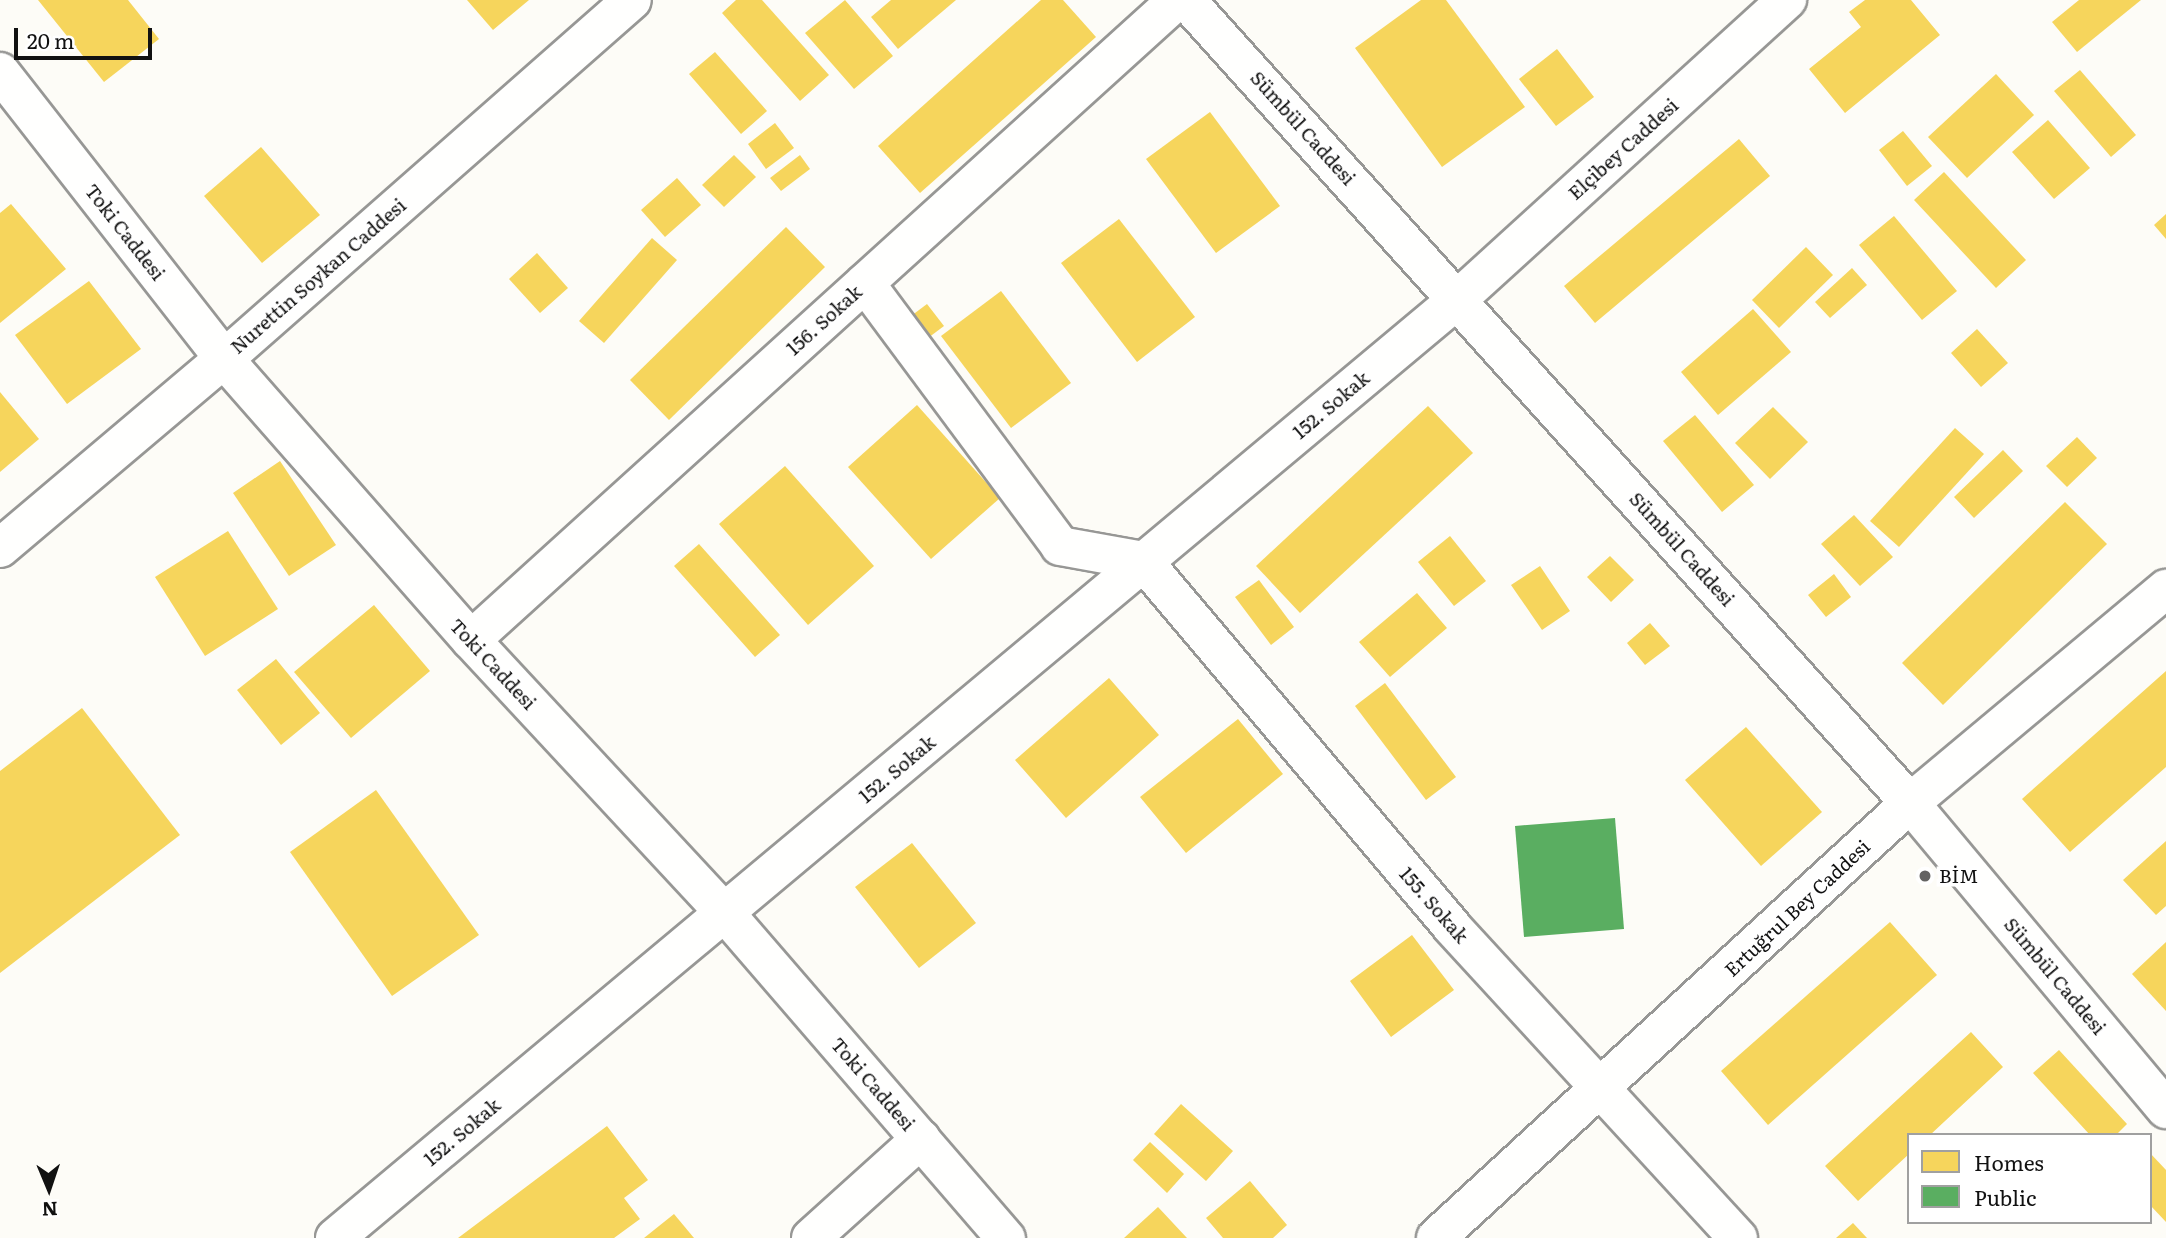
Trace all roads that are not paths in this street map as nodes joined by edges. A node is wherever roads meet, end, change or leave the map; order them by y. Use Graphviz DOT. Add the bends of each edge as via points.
graph roads {
  1 [pos="632,0"];
  2 [pos="1177,0"];
  3 [pos="1186,0"];
  4 [pos="1787,0"];
  5 [pos="0,72"];
  6 [pos="865,282"];
  7 [pos="1458,299"];
  8 [pos="224,359"];
  9 [pos="0,548"];
  10 [pos="1143,561"];
  11 [pos="2166,589"];
  12 [pos="471,640"];
  13 [pos="1910,803"];
  14 [pos="725,914"];
  15 [pos="1603,1086"];
  16 [pos="2166,1109"];
  17 [pos="921,1139"];
  18 [pos="334,1238"];
  19 [pos="811,1238"];
  20 [pos="1006,1238"];
  21 [pos="1436,1238"];
  22 [pos="1738,1238"];
  1 -- 8 [label="street, Nurettin Soykan Caddesi"];
  2 -- 6 [label="street, 156. Sokak"];
  3 -- 7 [label="street, Sümbül Caddesi"];
  4 -- 7 [label="street, Elçibey Caddesi"];
  5 -- 8 [label="street, Toki Caddesi"];
  6 -- 10 [label="street" via="1060,546"];
  6 -- 12 [label="street, 156. Sokak"];
  7 -- 10 [label="street, 152. Sokak"];
  7 -- 13 [label="street, Sümbül Caddesi"];
  8 -- 9 [label="street, Nurettin Soykan Caddesi"];
  8 -- 12 [label="street, Toki Caddesi"];
  10 -- 14 [label="street, 152. Sokak"];
  10 -- 15 [label="street, 155. Sokak" via="1451,926"];
  11 -- 13 [label="street, Ertuğrul Bey Caddesi"];
  12 -- 14 [label="street, Toki Caddesi"];
  13 -- 15 [label="street, Ertuğrul Bey Caddesi"];
  13 -- 16 [label="street, Sümbül Caddesi"];
  14 -- 17 [label="street, Toki Caddesi"];
  14 -- 18 [label="street, 152. Sokak"];
  15 -- 21 [label="street, Ertuğrul Bey Caddesi"];
  15 -- 22 [label="street, 155. Sokak"];
  17 -- 19 [label="street"];
  17 -- 20 [label="street, Toki Caddesi"];
}
